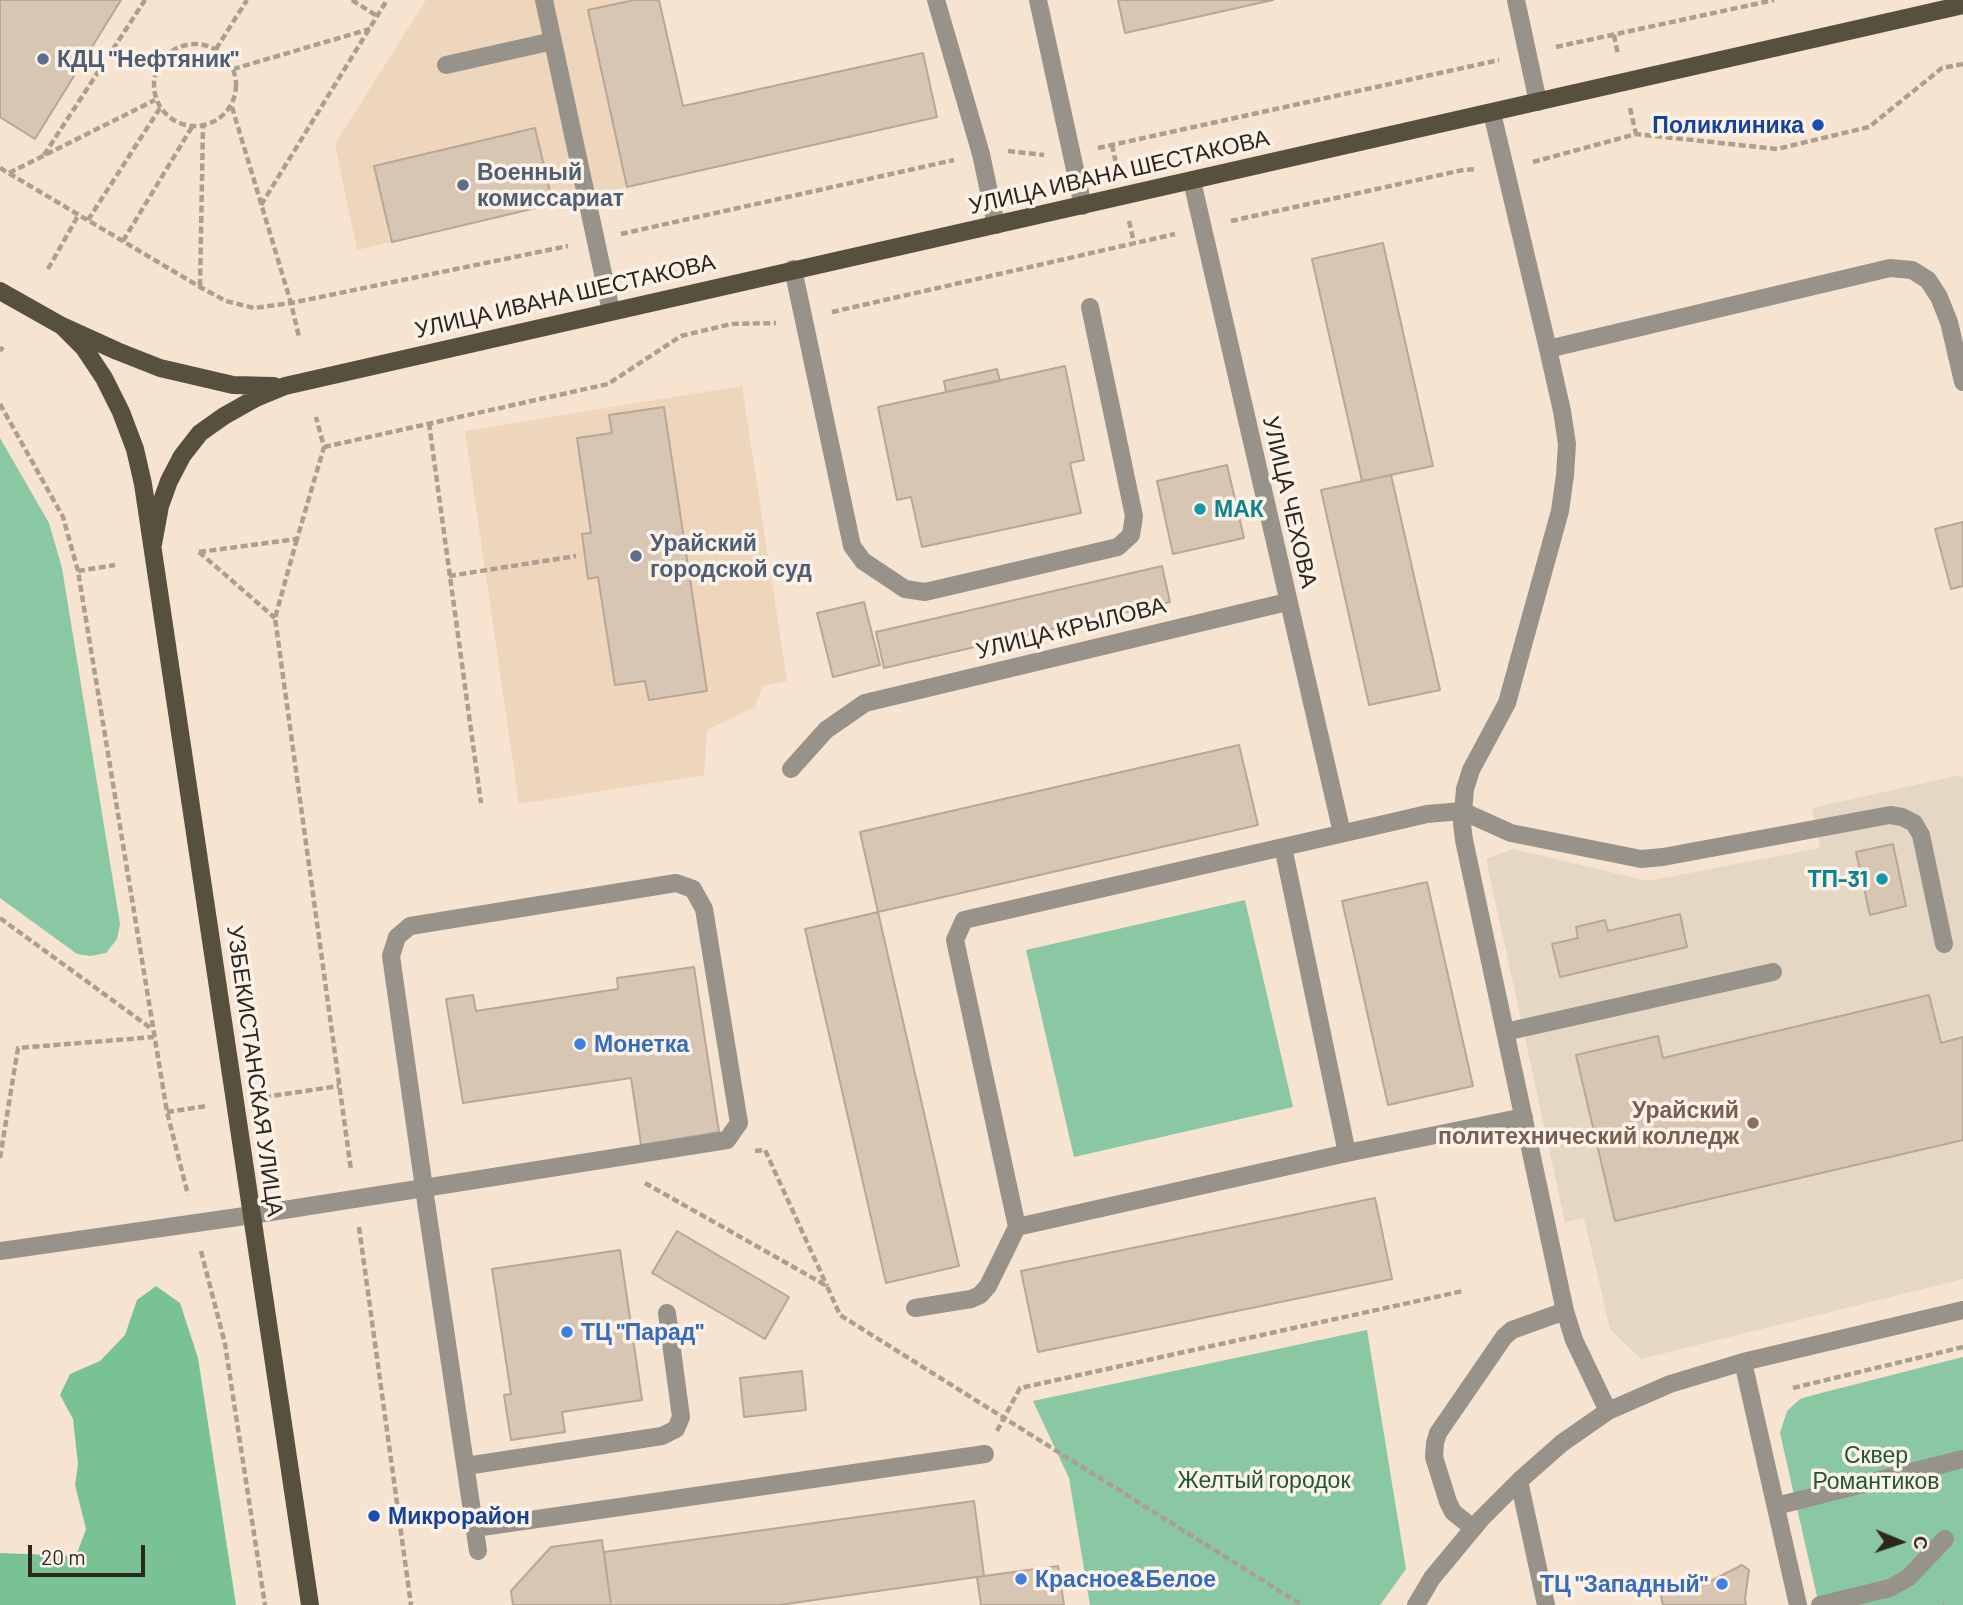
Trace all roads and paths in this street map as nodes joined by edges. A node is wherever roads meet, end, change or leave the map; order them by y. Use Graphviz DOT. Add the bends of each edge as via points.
graph roads {
  1 [pos="145,0"];
  2 [pos="247,0"];
  3 [pos="352,0"];
  4 [pos="387,0"];
  5 [pos="544,0"];
  6 [pos="936,0"];
  7 [pos="1038,0"];
  8 [pos="1516,0"];
  9 [pos="1774,0"];
  10 [pos="1963,5"];
  11 [pos="377,16"];
  12 [pos="370,29"];
  13 [pos="553,41"];
  14 [pos="216,49"];
  15 [pos="1528,54"];
  16 [pos="1963,64"];
  17 [pos="446,65"];
  18 [pos="233,69"];
  19 [pos="156,100"];
  20 [pos="1538,102"];
  21 [pos="231,106"];
  22 [pos="160,108"];
  23 [pos="1492,113"];
  24 [pos="203,126"];
  25 [pos="192,127"];
  26 [pos="1071,153"];
  27 [pos="44,155"];
  28 [pos="981,155"];
  29 [pos="1505,166"];
  30 [pos="0,167"];
  31 [pos="9,173"];
  32 [pos="1192,181"];
  33 [pos="261,205"];
  34 [pos="1083,206"];
  35 [pos="79,214"];
  36 [pos="88,219"];
  37 [pos="996,225"];
  38 [pos="1202,228"];
  39 [pos="596,240"];
  40 [pos="123,241"];
  41 [pos="48,269"];
  42 [pos="793,269"];
  43 [pos="200,287"];
  44 [pos="0,291"];
  45 [pos="291,303"];
  46 [pos="1090,307"];
  47 [pos="611,311"];
  48 [pos="803,319"];
  49 [pos="62,326"];
  50 [pos="299,337"];
  51 [pos="1548,349"];
  52 [pos="1963,382"];
  53 [pos="285,386"];
  54 [pos="0,404"];
  55 [pos="316,416"];
  56 [pos="429,423"];
  57 [pos="324,447"];
  58 [pos="298,539"];
  59 [pos="153,544"];
  60 [pos="576,556"];
  61 [pos="115,565"];
  62 [pos="78,571"];
  63 [pos="449,576"];
  64 [pos="1287,601"];
  65 [pos="275,618"];
  66 [pos="791,769"];
  67 [pos="481,803"];
  68 [pos="1462,811"];
  69 [pos="1342,833"];
  70 [pos="1283,847"];
  71 [pos="0,918"];
  72 [pos="1944,944"];
  73 [pos="1773,972"];
  74 [pos="152,1029"];
  75 [pos="1505,1032"];
  76 [pos="154,1037"];
  77 [pos="1524,1117"];
  78 [pos="2,1135"];
  79 [pos="752,1152"];
  80 [pos="1348,1153"];
  81 [pos="0,1158"];
  82 [pos="637,1178"];
  83 [pos="424,1188"];
  84 [pos="355,1199"];
  85 [pos="252,1215"];
  86 [pos="194,1223"];
  87 [pos="1017,1227"];
  88 [pos="0,1251"];
  89 [pos="827,1286"];
  90 [pos="1464,1291"];
  91 [pos="915,1308"];
  92 [pos="1963,1310"];
  93 [pos="1566,1311"];
  94 [pos="667,1313"];
  95 [pos="1963,1347"];
  96 [pos="1743,1362"];
  97 [pos="1793,1388"];
  98 [pos="1608,1410"];
  99 [pos="1004,1419"];
  100 [pos="985,1454"];
  101 [pos="1963,1459"];
  102 [pos="466,1466"];
  103 [pos="1519,1481"];
  104 [pos="1776,1506"];
  105 [pos="475,1528"];
  106 [pos="1473,1528"];
  107 [pos="1945,1539"];
  108 [pos="478,1551"];
  109 [pos="265,1605"];
  110 [pos="310,1605"];
  111 [pos="411,1605"];
  112 [pos="1302,1605"];
  113 [pos="1416,1605"];
  114 [pos="1546,1605"];
  115 [pos="1798,1605"];
  116 [pos="1820,1605"];
  1 -- 27 [label="path"];
  2 -- 14 [label="path"];
  3 -- 11 [label="path"];
  4 -- 11 [label="path"];
  5 -- 13 [label="street"];
  6 -- 28 [label="street"];
  7 -- 26 [label="street"];
  8 -- 15 [label="street"];
  9 -- 15 [label="path"];
  10 -- 20 [label="main road, УЛИЦА ИВАНА ШЕСТАКОВА"];
  11 -- 12 [label="path"];
  12 -- 18 [label="path"];
  12 -- 33 [label="path"];
  13 -- 17 [label="street"];
  13 -- 39 [label="street"];
  14 -- 18 [label="path"];
  14 -- 19 [label="path" via="193,44 165,56 153,85"];
  15 -- 20 [label="street"];
  15 -- 26 [label="path"];
  16 -- 29 [label="path" via="1942,68 1869,127 1777,149 1636,134"];
  18 -- 21 [label="path" via="236,92"];
  19 -- 22 [label="path"];
  19 -- 27 [label="path"];
  20 -- 23 [label="main road, УЛИЦА ИВАНА ШЕСТАКОВА"];
  21 -- 24 [label="path" via="221,118"];
  21 -- 33 [label="path"];
  22 -- 25 [label="path" via="177,123"];
  22 -- 36 [label="path"];
  23 -- 29 [label="street"];
  23 -- 32 [label="main road, УЛИЦА ИВАНА ШЕСТАКОВА"];
  24 -- 25 [label="path"];
  24 -- 43 [label="path"];
  25 -- 40 [label="path"];
  26 -- 28 [label="path" via="1052,156 1000,150"];
  26 -- 34 [label="street"];
  27 -- 31 [label="path"];
  28 -- 37 [label="street"];
  28 -- 39 [label="path"];
  29 -- 38 [label="path" via="1463,170"];
  29 -- 51 [label="street"];
  30 -- 31 [label="path"];
  31 -- 35 [label="path"];
  32 -- 34 [label="main road, УЛИЦА ИВАНА ШЕСТАКОВА"];
  32 -- 38 [label="street, УЛИЦА ЧЕХОВА"];
  33 -- 45 [label="path"];
  34 -- 37 [label="main road, УЛИЦА ИВАНА ШЕСТАКОВА"];
  35 -- 36 [label="path"];
  35 -- 41 [label="path"];
  36 -- 40 [label="path"];
  37 -- 42 [label="main road, УЛИЦА ИВАНА ШЕСТАКОВА"];
  38 -- 48 [label="path"];
  38 -- 64 [label="street, УЛИЦА ЧЕХОВА"];
  39 -- 45 [label="path"];
  39 -- 47 [label="street"];
  40 -- 43 [label="path"];
  42 -- 47 [label="main road, УЛИЦА ИВАНА ШЕСТАКОВА"];
  42 -- 48 [label="street"];
  43 -- 45 [label="path" via="254,308"];
  44 -- 49 [label="main road"];
  45 -- 50 [label="path"];
  46 -- 48 [label="street" via="1135,516 1131,535 1118,547 925,592 905,589 863,561 852,546"];
  47 -- 53 [label="main road, УЛИЦА ИВАНА ШЕСТАКОВА"];
  48 -- 56 [label="path" via="730,324 681,336 608,384"];
  49 -- 53 [label="main road" via="160,368 233,385"];
  49 -- 59 [label="main road, УЗБЕКИСТАНСКАЯ УЛИЦА" via="84,348 121,412 135,449"];
  51 -- 52 [label="street" via="1890,268 1912,270 1928,280 1940,296"];
  51 -- 68 [label="street" via="1566,444 1560,510 1507,703 1471,770"];
  53 -- 59 [label="main road" via="256,398 200,433 169,481"];
  54 -- 62 [label="path" via="63,517"];
  55 -- 57 [label="path"];
  56 -- 57 [label="path"];
  56 -- 63 [label="path"];
  57 -- 58 [label="path"];
  58 -- 65 [label="path"];
  58 -- 65 [label="path" via="199,552"];
  59 -- 85 [label="main road, УЗБЕКИСТАНСКАЯ УЛИЦА"];
  60 -- 63 [label="path"];
  61 -- 62 [label="path"];
  62 -- 74 [label="path"];
  63 -- 67 [label="path"];
  64 -- 66 [label="street, УЛИЦА КРЫЛОВА" via="865,703 826,730"];
  64 -- 69 [label="street, УЛИЦА ЧЕХОВА"];
  65 -- 84 [label="path"];
  68 -- 69 [label="street"];
  68 -- 72 [label="street" via="1511,833 1641,859 1890,815 1902,817 1914,823 1921,835"];
  68 -- 75 [label="street" via="1464,840"];
  69 -- 70 [label="street"];
  70 -- 80 [label="street"];
  70 -- 87 [label="street" via="964,920 955,940"];
  71 -- 74 [label="path"];
  73 -- 75 [label="street"];
  74 -- 76 [label="path"];
  75 -- 77 [label="street"];
  76 -- 78 [label="path" via="18,1048"];
  76 -- 86 [label="path"];
  77 -- 80 [label="street"];
  77 -- 93 [label="street"];
  78 -- 81 [label="path"];
  79 -- 89 [label="path" via="765,1150"];
  80 -- 87 [label="street"];
  82 -- 89 [label="path"];
  83 -- 83 [label="street" via="391,956 397,937 410,926 676,883 693,889 704,909 739,1124 727,1140"];
  83 -- 84 [label="street"];
  83 -- 102 [label="street"];
  84 -- 85 [label="street"];
  84 -- 111 [label="path"];
  85 -- 86 [label="street"];
  85 -- 110 [label="main road, УЗБЕКИСТАНСКАЯ УЛИЦА"];
  86 -- 88 [label="street"];
  86 -- 109 [label="path" via="225,1344"];
  87 -- 91 [label="street" via="980,1295"];
  89 -- 99 [label="path" via="840,1315"];
  90 -- 99 [label="path" via="1020,1388"];
  92 -- 96 [label="street"];
  93 -- 98 [label="street" via="1574,1340"];
  93 -- 106 [label="street" via="1504,1336 1438,1433 1434,1457 1448,1502 1452,1512"];
  94 -- 102 [label="street" via="681,1417 676,1429 663,1436"];
  95 -- 97 [label="path"];
  96 -- 98 [label="street" via="1670,1384"];
  96 -- 104 [label="street"];
  98 -- 103 [label="street"];
  99 -- 100 [label="path"];
  99 -- 112 [label="path"];
  100 -- 105 [label="street"];
  101 -- 104 [label="street"];
  102 -- 105 [label="street"];
  103 -- 106 [label="street"];
  103 -- 114 [label="street"];
  104 -- 115 [label="street"];
  105 -- 108 [label="street"];
  106 -- 113 [label="street"];
  107 -- 116 [label="street" via="1908,1578 1891,1588"];
}
